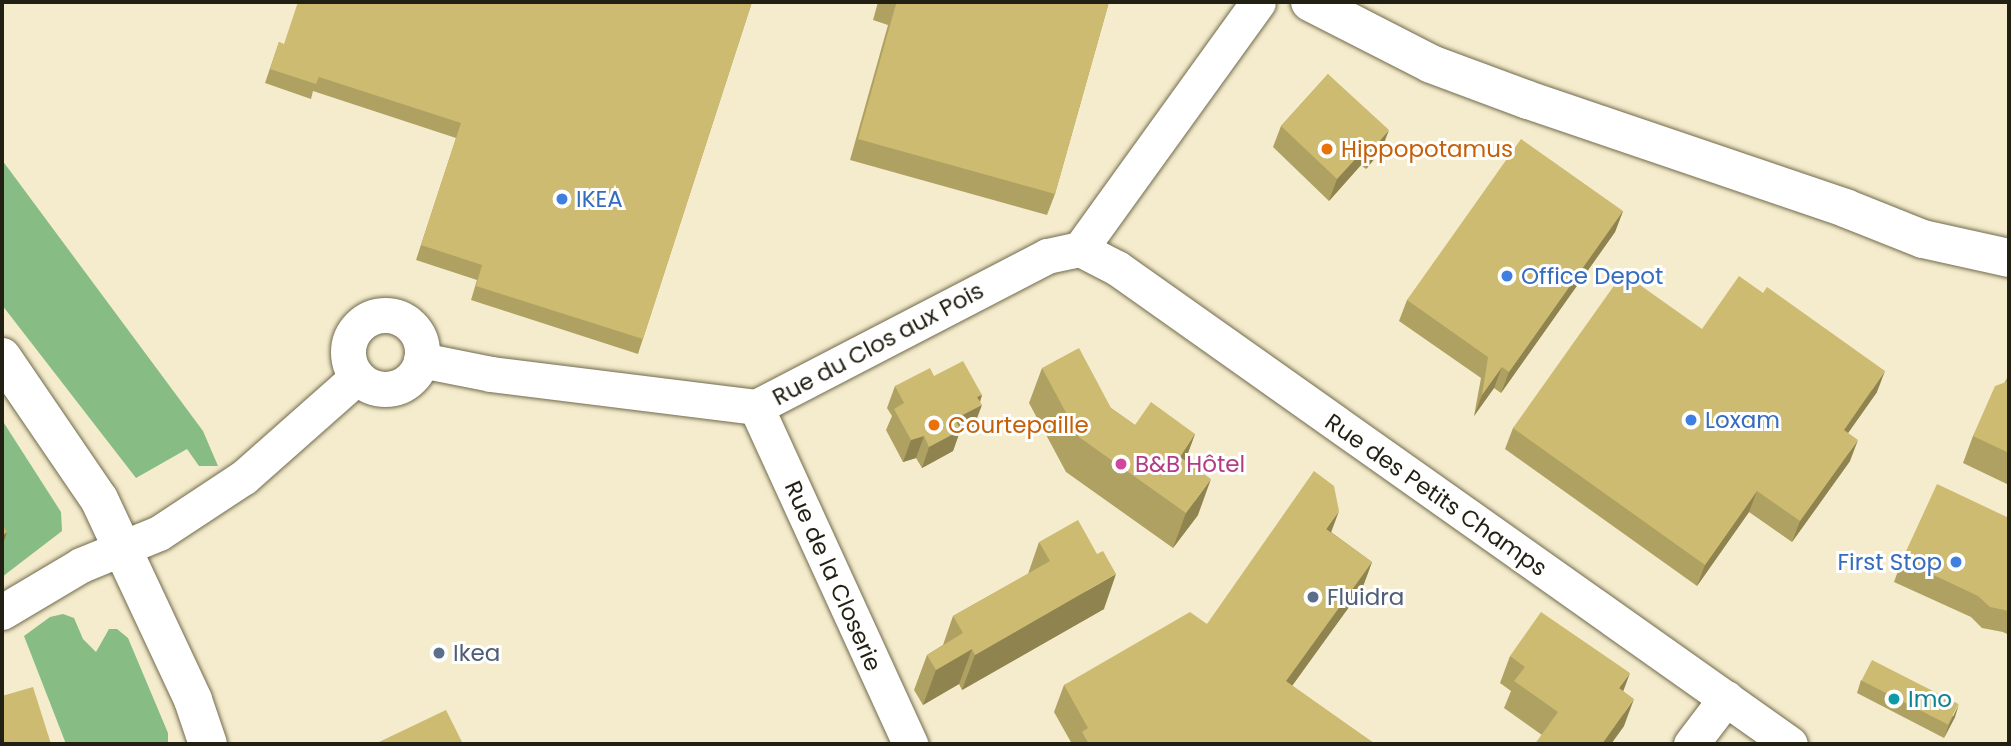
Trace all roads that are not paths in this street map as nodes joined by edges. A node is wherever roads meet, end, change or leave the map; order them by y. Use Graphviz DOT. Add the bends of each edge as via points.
graph roads {
  1 [pos="1230,2"];
  2 [pos="1258,2"];
  3 [pos="1311,2"];
  4 [pos="1213,67"];
  5 [pos="1080,250"];
  6 [pos="2009,258"];
  7 [pos="2,356"];
  8 [pos="421,360"];
  9 [pos="357,377"];
  10 [pos="756,407"];
  11 [pos="123,548"];
  12 [pos="2,612"];
  13 [pos="1726,698"];
  14 [pos="208,744"];
  15 [pos="910,744"];
  16 [pos="1691,744"];
  17 [pos="1790,744"];
  1 -- 4 [label="street"];
  2 -- 4 [label="street"];
  3 -- 6 [label="main road" via="1431,64 1528,100 1923,239"];
  4 -- 5 [label="street"];
  5 -- 10 [label="street, Rue du Clos aux Pois" via="1047,256"];
  5 -- 13 [label="street, Rue des Petits Champs" via="1117,268"];
  7 -- 11 [label="main road" via="99,499"];
  8 -- 9 [label="street" via="399,386 377,388"];
  8 -- 9 [label="street" via="414,328 394,316 372,317 354,332 349,343 348,355"];
  8 -- 10 [label="street, Rue du Clos aux Pois" via="491,374"];
  9 -- 11 [label="street" via="244,477 159,533"];
  10 -- 15 [label="street, Rue de la Closerie"];
  11 -- 12 [label="street" via="81,565"];
  11 -- 14 [label="main road" via="193,700"];
  13 -- 16 [label="street"];
  13 -- 17 [label="street, Rue des Petits Champs"];
}
